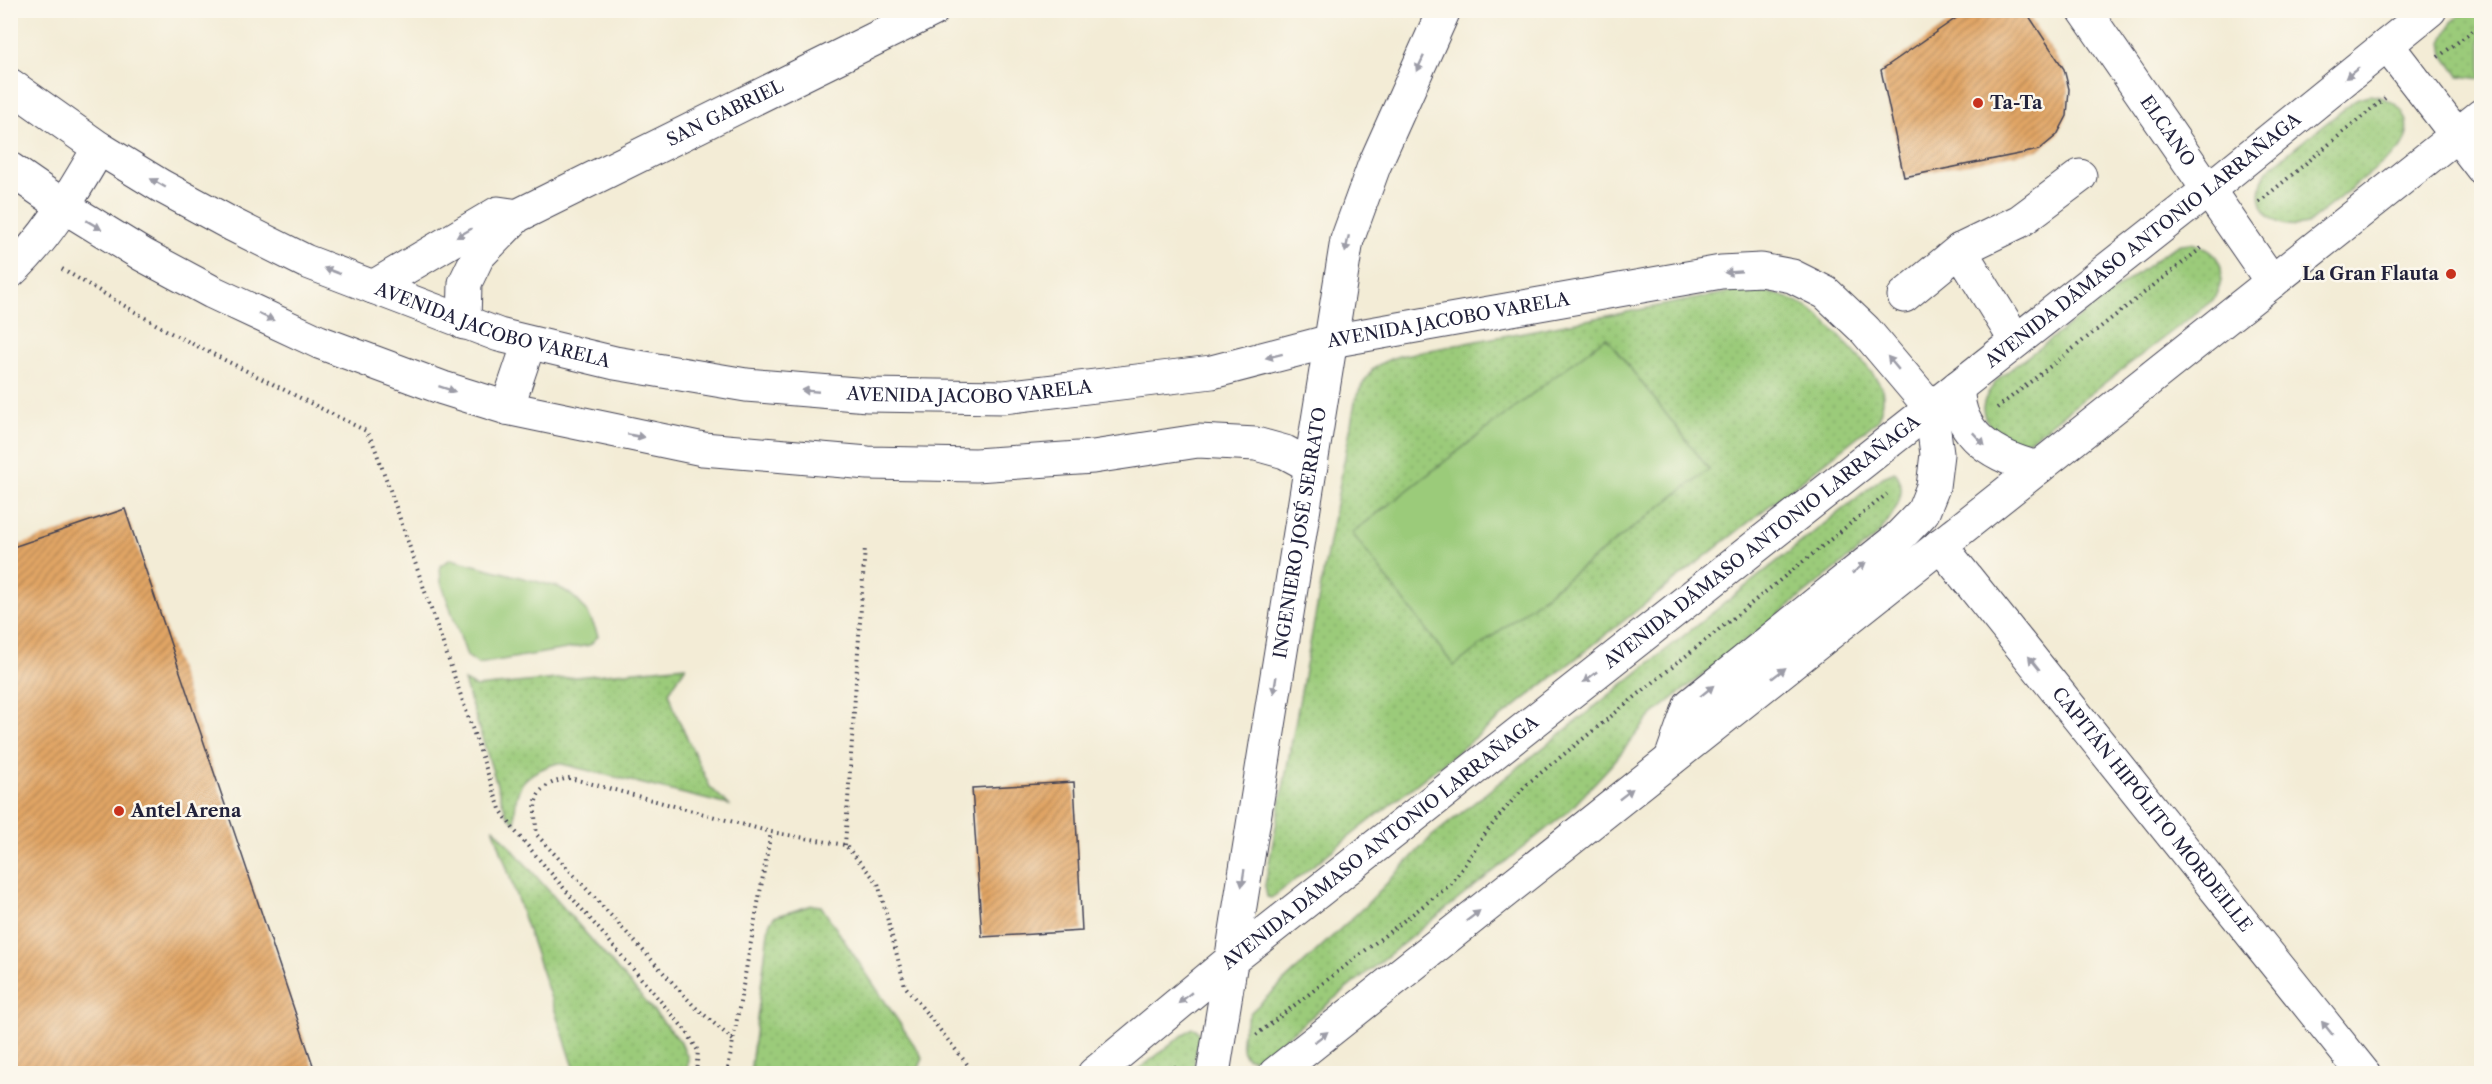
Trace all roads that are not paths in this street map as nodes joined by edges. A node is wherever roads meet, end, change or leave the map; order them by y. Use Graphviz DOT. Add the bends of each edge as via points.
graph roads {
  1 [pos="933,10"];
  2 [pos="1444,10"];
  3 [pos="2084,10"];
  4 [pos="2430,10"];
  5 [pos="2387,45"];
  6 [pos="10,85"];
  7 [pos="2481,115"];
  8 [pos="2456,136"];
  9 [pos="99,148"];
  10 [pos="2481,168"];
  11 [pos="10,169"];
  12 [pos="2080,176"];
  13 [pos="2208,190"];
  14 [pos="64,207"];
  15 [pos="517,216"];
  16 [pos="1960,250"];
  17 [pos="10,272"];
  18 [pos="2272,282"];
  19 [pos="373,287"];
  20 [pos="1904,296"];
  21 [pos="465,323"];
  22 [pos="1331,341"];
  23 [pos="2016,341"];
  24 [pos="529,343"];
  25 [pos="1958,387"];
  26 [pos="507,408"];
  27 [pos="1931,408"];
  28 [pos="1311,466"];
  29 [pos="2038,468"];
  30 [pos="1940,545"];
  31 [pos="1671,759"];
  32 [pos="1230,961"];
  33 [pos="1094,1074"];
  34 [pos="1213,1074"];
  35 [pos="1275,1074"];
  36 [pos="2364,1074"];
  1 -- 15 [label="street, SAN GABRIEL"];
  2 -- 22 [label="street, INGENIERO JOSÉ SERRATO, one-way" via="1374,166 1347,240"];
  3 -- 13 [label="street, ELCANO"];
  4 -- 5 [label="street, AVENIDA DÁMASO ANTONIO LARRAÑAGA"];
  5 -- 8 [label="street"];
  5 -- 13 [label="street, AVENIDA DÁMASO ANTONIO LARRAÑAGA, one-way"];
  6 -- 9 [label="street, AVENIDA JACOBO VARELA"];
  7 -- 8 [label="street"];
  8 -- 10 [label="street"];
  8 -- 18 [label="street"];
  9 -- 14 [label="street"];
  19 -- 9 [label="street, AVENIDA JACOBO VARELA, one-way" via="306,261 233,225"];
  11 -- 14 [label="street"];
  12 -- 16 [label="street" via="2020,221"];
  13 -- 18 [label="street, ELCANO"];
  13 -- 23 [label="street, AVENIDA DÁMASO ANTONIO LARRAÑAGA"];
  14 -- 17 [label="street"];
  14 -- 26 [label="street, one-way" via="212,292 319,342"];
  15 -- 19 [label="street, SAN GABRIEL, one-way" via="498,213"];
  15 -- 21 [label="street, SAN GABRIEL" via="478,256 465,283"];
  16 -- 20 [label="street"];
  16 -- 23 [label="street"];
  18 -- 29 [label="street"];
  19 -- 21 [label="street, AVENIDA JACOBO VARELA"];
  21 -- 24 [label="street, AVENIDA JACOBO VARELA"];
  22 -- 24 [label="street, AVENIDA JACOBO VARELA, one-way" via="1212,372 1004,398 928,398 746,385 615,363"];
  27 -- 22 [label="street, AVENIDA JACOBO VARELA, one-way" via="1865,330 1826,293 1792,276 1761,270 1721,272"];
  22 -- 28 [label="street, INGENIERO JOSÉ SERRATO"];
  23 -- 25 [label="street, AVENIDA DÁMASO ANTONIO LARRAÑAGA"];
  24 -- 26 [label="street"];
  25 -- 27 [label="street, AVENIDA DÁMASO ANTONIO LARRAÑAGA"];
  25 -- 29 [label="street, one-way" via="1964,418 1989,450"];
  26 -- 28 [label="street, one-way" via="703,449 868,463 1000,463 1093,457 1198,441 1256,444 1285,452"];
  31 -- 27 [label="street, one-way" via="1690,705 1898,538 1923,512 1933,487 1937,454"];
  27 -- 32 [label="street, AVENIDA DÁMASO ANTONIO LARRAÑAGA, one-way"];
  28 -- 32 [label="street, INGENIERO JOSÉ SERRATO, one-way"];
  29 -- 30 [label="street"];
  31 -- 30 [label="street, one-way"];
  36 -- 30 [label="street, CAPITÁN HIPÓLITO MORDEILLE, one-way"];
  35 -- 31 [label="street, one-way"];
  32 -- 33 [label="street, AVENIDA DÁMASO ANTONIO LARRAÑAGA, one-way"];
  32 -- 34 [label="street, INGENIERO JOSÉ SERRATO"];
}
